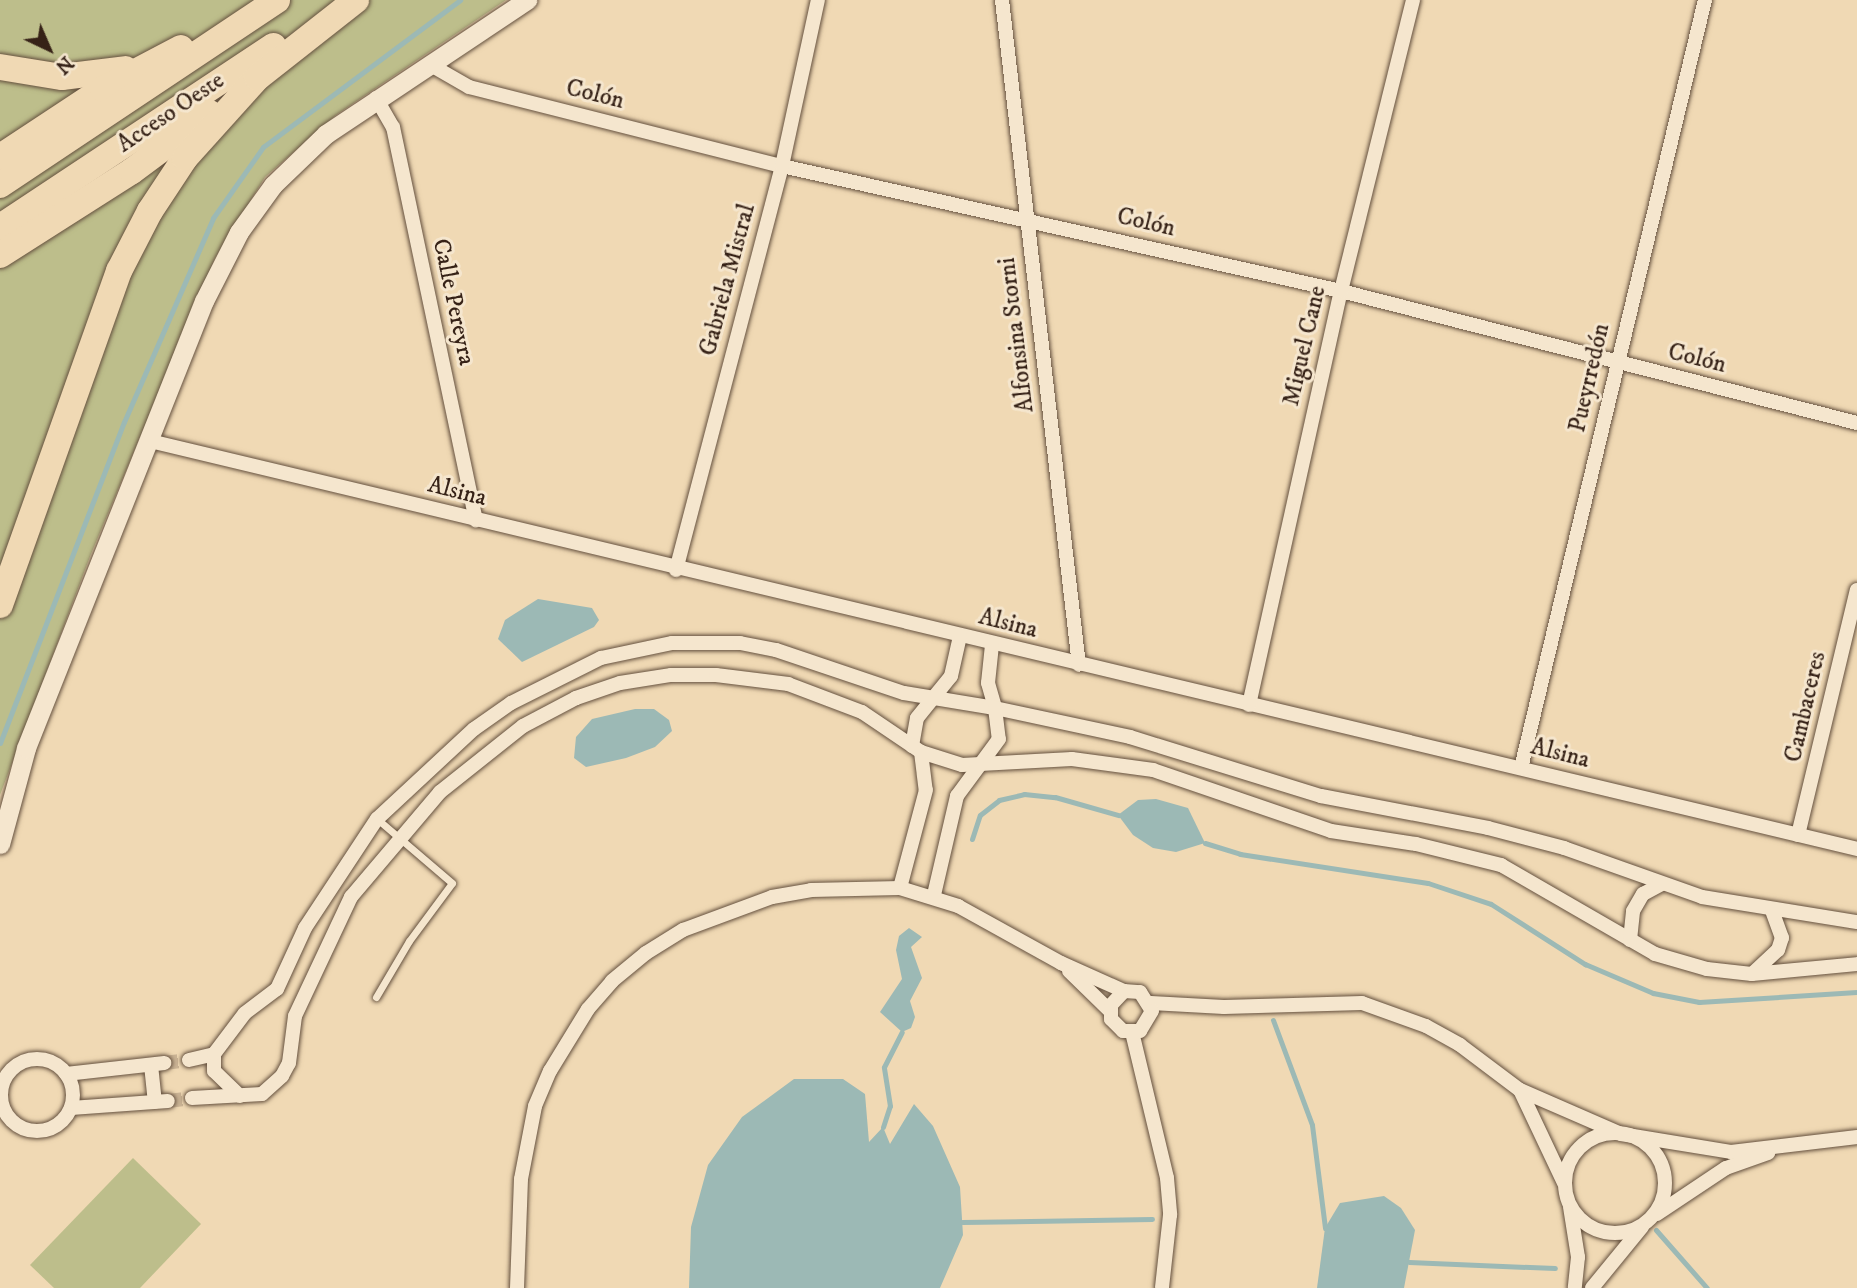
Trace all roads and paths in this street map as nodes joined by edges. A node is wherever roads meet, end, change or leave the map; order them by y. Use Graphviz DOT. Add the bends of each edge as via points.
graph roads {
  1 [pos="271,0"];
  2 [pos="277,0"];
  3 [pos="342,0"];
  4 [pos="356,0"];
  5 [pos="527,0"];
  6 [pos="818,0"];
  7 [pos="1002,0"];
  8 [pos="1413,0"];
  9 [pos="1705,0"];
  10 [pos="429,64"];
  11 [pos="145,65"];
  12 [pos="0,67"];
  13 [pos="257,78"];
  14 [pos="376,98"];
  15 [pos="0,157"];
  16 [pos="782,166"];
  17 [pos="0,185"];
  18 [pos="1026,218"];
  19 [pos="0,227"];
  20 [pos="0,255"];
  21 [pos="1341,291"];
  22 [pos="1617,362"];
  23 [pos="1857,423"];
  24 [pos="150,441"];
  25 [pos="476,520"];
  26 [pos="676,570"];
  27 [pos="1857,590"];
  28 [pos="0,605"];
  29 [pos="960,636"];
  30 [pos="992,645"];
  31 [pos="1079,665"];
  32 [pos="937,697"];
  33 [pos="1249,705"];
  34 [pos="995,708"];
  35 [pos="917,749"];
  36 [pos="983,764"];
  37 [pos="1521,768"];
  38 [pos="377,819"];
  39 [pos="1798,835"];
  40 [pos="399,836"];
  41 [pos="0,844"];
  42 [pos="1857,849"];
  43 [pos="1662,884"];
  44 [pos="900,888"];
  45 [pos="934,895"];
  46 [pos="1772,911"];
  47 [pos="1857,922"];
  48 [pos="1630,940"];
  49 [pos="1060,963"];
  50 [pos="1857,964"];
  51 [pos="1752,974"];
  52 [pos="283,977"];
  53 [pos="307,986"];
  54 [pos="1124,991"];
  55 [pos="376,997"];
  56 [pos="1151,1003"];
  57 [pos="1110,1011"];
  58 [pos="1132,1032"];
  59 [pos="214,1054"];
  60 [pos="189,1060"];
  61 [pos="66,1074"];
  62 [pos="1520,1090"];
  63 [pos="1,1092"];
  64 [pos="240,1096"];
  65 [pos="192,1098"];
  66 [pos="71,1108"];
  67 [pos="1621,1134"];
  68 [pos="1857,1137"];
  69 [pos="1788,1146"];
  70 [pos="1567,1198"];
  71 [pos="1650,1220"];
  72 [pos="517,1288"];
  73 [pos="1162,1288"];
  74 [pos="1575,1288"];
  75 [pos="1592,1288"];
  1 -- 11 [label="highway"];
  2 -- 17 [label="highway, Acceso Oeste"];
  3 -- 19 [label="highway, Acceso Oeste"];
  4 -- 13 [label="highway"];
  5 -- 10 [label="street"];
  6 -- 16 [label="street, Gabriela Mistral"];
  7 -- 18 [label="street, Alfonsina Storni"];
  8 -- 21 [label="street, Miguel Cane"];
  9 -- 22 [label="street, Pueyrredón"];
  10 -- 14 [label="street"];
  10 -- 16 [label="street, Colón" via="469,87"];
  11 -- 12 [label="highway" via="62,77"];
  11 -- 15 [label="highway"];
  13 -- 20 [label="highway" via="132,171"];
  13 -- 28 [label="highway" via="185,158 119,271"];
  14 -- 24 [label="street" via="326,135 273,185 239,232 204,301"];
  14 -- 25 [label="street, Calle Pereyra" via="393,127"];
  16 -- 18 [label="street, Colón"];
  16 -- 26 [label="street, Gabriela Mistral"];
  18 -- 21 [label="street, Colón"];
  18 -- 31 [label="street, Alfonsina Storni"];
  21 -- 22 [label="street, Colón"];
  21 -- 33 [label="street, Miguel Cane"];
  22 -- 23 [label="street, Colón"];
  22 -- 37 [label="street, Pueyrredón"];
  24 -- 25 [label="street, Alsina"];
  24 -- 41 [label="street" via="26,748"];
  25 -- 26 [label="street, Alsina"];
  26 -- 29 [label="street, Alsina"];
  27 -- 39 [label="street, Cambaceres"];
  29 -- 30 [label="street, Alsina"];
  29 -- 32 [label="street" via="955,664"];
  30 -- 31 [label="street, Alsina"];
  30 -- 34 [label="street" via="988,683"];
  31 -- 33 [label="street, Alsina"];
  32 -- 34 [label="street"];
  32 -- 35 [label="street" via="917,718"];
  32 -- 38 [label="street" via="904,693 776,650 740,643 672,643 638,649 601,658 511,703 439,758"];
  33 -- 37 [label="street, Alsina"];
  34 -- 36 [label="street" via="999,739"];
  34 -- 43 [label="street" via="1130,737 1321,796 1513,834 1597,858"];
  35 -- 36 [label="street" via="941,760"];
  35 -- 40 [label="street" via="862,712 788,684 716,675 671,675 620,683 576,698 523,726 440,793"];
  35 -- 44 [label="street" via="926,790"];
  36 -- 45 [label="street" via="953,806"];
  36 -- 48 [label="street" via="1072,759 1153,770 1331,831 1501,864"];
  37 -- 39 [label="street, Alsina"];
  38 -- 40 [label="lane"];
  38 -- 52 [label="street" via="305,928"];
  39 -- 42 [label="street, Alsina"];
  40 -- 53 [label="street" via="351,897"];
  40 -- 55 [label="lane" via="452,883 409,941"];
  43 -- 46 [label="street"];
  43 -- 48 [label="street" via="1643,894 1633,911"];
  44 -- 45 [label="street"];
  44 -- 72 [label="street" via="811,890 735,909 684,930 612,981 565,1043 535,1106 521,1178"];
  45 -- 49 [label="street"];
  46 -- 47 [label="street"];
  46 -- 51 [label="street" via="1782,938 1779,950"];
  48 -- 51 [label="street" via="1681,963"];
  49 -- 54 [label="street"];
  49 -- 57 [label="street"];
  50 -- 51 [label="street"];
  52 -- 53 [label="street"];
  52 -- 59 [label="street" via="264,1002 227,1032"];
  53 -- 64 [label="street" via="282,1076 262,1094"];
  54 -- 56 [label="street" via="1140,992"];
  54 -- 57 [label="street" via="1114,999"];
  56 -- 58 [label="street" via="1147,1026"];
  56 -- 62 [label="street" via="1224,1007 1362,1003 1461,1045"];
  57 -- 58 [label="street" via="1116,1026"];
  58 -- 73 [label="street" via="1167,1178 1170,1215"];
  59 -- 60 [label="street"];
  59 -- 64 [label="street" via="214,1071"];
  61 -- 63 [label="street" via="57,1065 33,1059 11,1070"];
  61 -- 66 [label="street" via="72,1084"];
  61 -- 66 [label="street" via="158,1064 162,1101"];
  62 -- 67 [label="street"];
  62 -- 70 [label="street" via="1561,1170"];
  63 -- 66 [label="street" via="2,1104 14,1123 35,1131 57,1125"];
  64 -- 65 [label="street"];
  67 -- 69 [label="street" via="1731,1152"];
  67 -- 70 [label="street" via="1590,1141 1577,1152 1569,1166"];
  67 -- 71 [label="street" via="1650,1147 1662,1168 1664,1192"];
  68 -- 69 [label="street"];
  69 -- 71 [label="street" via="1726,1168"];
  70 -- 71 [label="street" via="1587,1225 1602,1232 1635,1229"];
  70 -- 74 [label="street" via="1578,1257"];
  71 -- 75 [label="street"];
}
